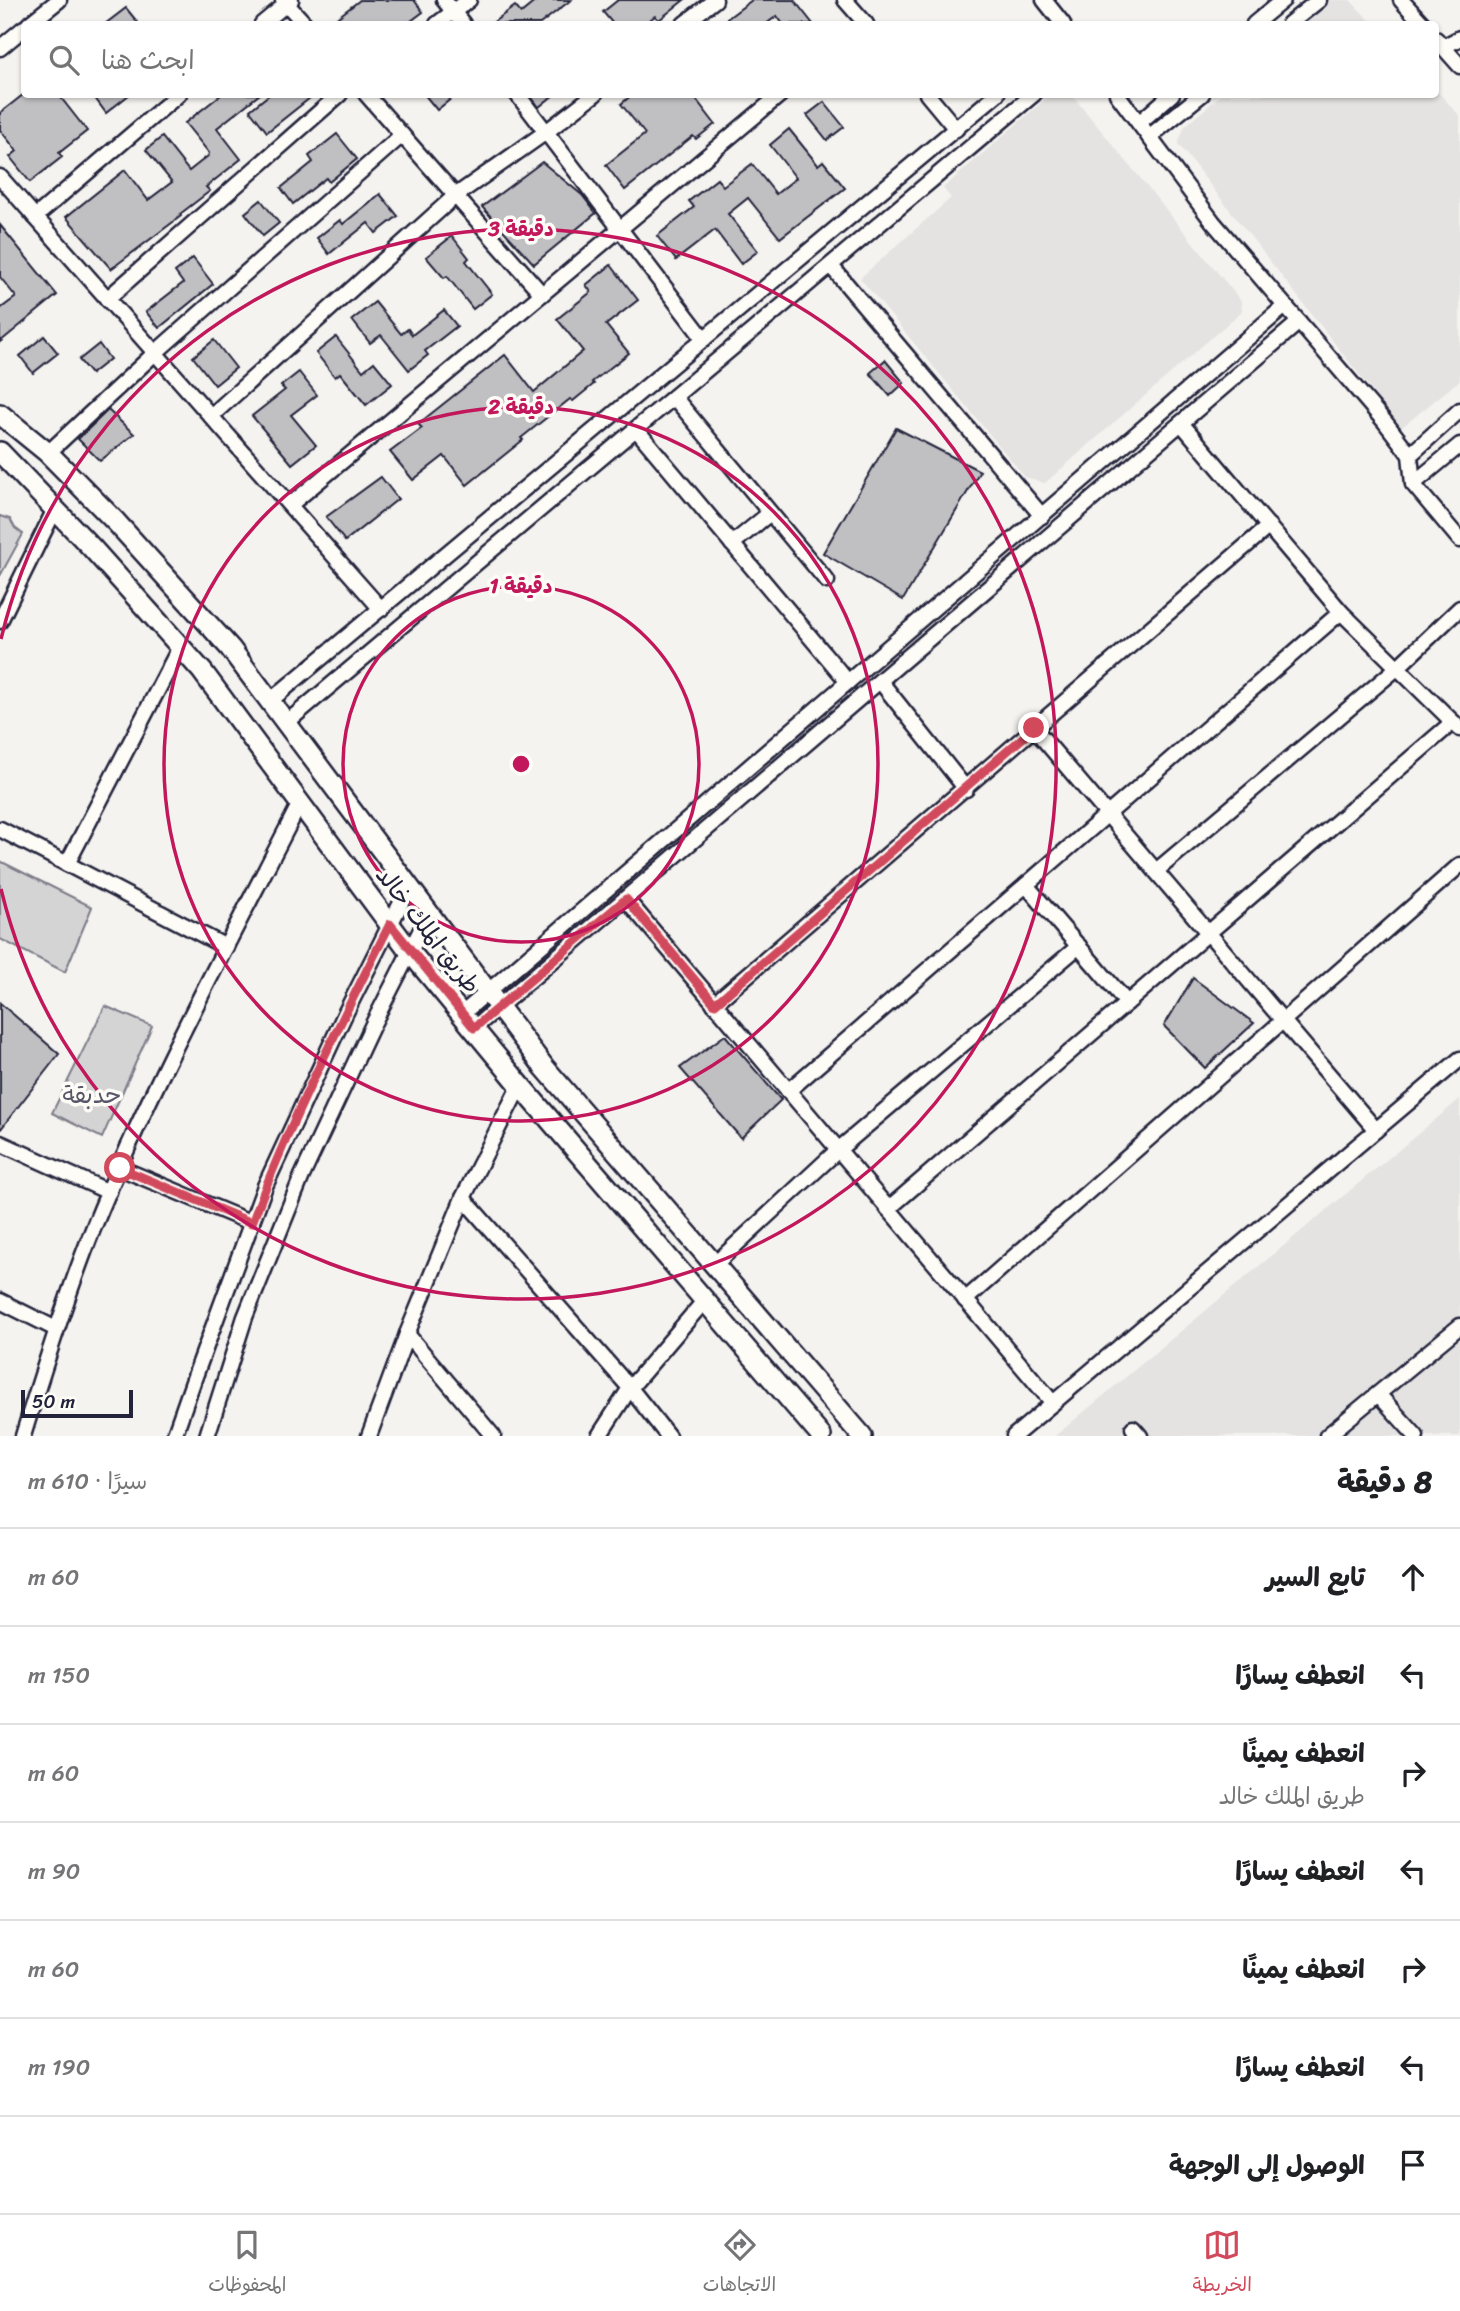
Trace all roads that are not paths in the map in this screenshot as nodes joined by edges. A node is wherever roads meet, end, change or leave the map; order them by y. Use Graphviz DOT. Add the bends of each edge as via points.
graph roads {
  1 [pos="59,0"];
  2 [pos="444,0"];
  3 [pos="469,0"];
  4 [pos="715,0"];
  5 [pos="845,0"];
  6 [pos="1044,0"];
  7 [pos="1283,0"];
  8 [pos="1319,0"];
  9 [pos="1401,0"];
  10 [pos="287,1"];
  11 [pos="458,19"];
  12 [pos="33,21"];
  13 [pos="265,21"];
  14 [pos="303,21"];
  15 [pos="688,21"];
  16 [pos="862,21"];
  17 [pos="1060,21"];
  18 [pos="1258,21"];
  19 [pos="1293,21"];
  20 [pos="1420,21"];
  21 [pos="21,30"];
  22 [pos="1460,38"];
  23 [pos="1439,43"];
  24 [pos="0,48"];
  25 [pos="1460,66"];
  26 [pos="174,98"];
  27 [pos="336,98"];
  28 [pos="370,98"];
  29 [pos="520,98"];
  30 [pos="590,98"];
  31 [pos="775,98"];
  32 [pos="930,98"];
  33 [pos="993,98"];
  34 [pos="1029,98"];
  35 [pos="1120,98"];
  36 [pos="1167,98"];
  37 [pos="1197,98"];
  38 [pos="1139,123"];
  39 [pos="956,129"];
  40 [pos="547,132"];
  41 [pos="402,135"];
  42 [pos="1149,137"];
  43 [pos="0,177"];
  44 [pos="455,195"];
  45 [pos="35,216"];
  46 [pos="621,228"];
  47 [pos="831,266"];
  48 [pos="542,294"];
  49 [pos="107,299"];
  50 [pos="1285,306"];
  51 [pos="1299,322"];
  52 [pos="704,340"];
  53 [pos="155,353"];
  54 [pos="674,397"];
  55 [pos="1460,411"];
  56 [pos="1,414"];
  57 [pos="211,416"];
  58 [pos="1181,423"];
  59 [pos="636,429"];
  60 [pos="1460,445"];
  61 [pos="0,452"];
  62 [pos="48,453"];
  63 [pos="1410,455"];
  64 [pos="0,466"];
  65 [pos="1413,484"];
  66 [pos="48,504"];
  67 [pos="290,505"];
  68 [pos="770,513"];
  69 [pos="1042,516"];
  70 [pos="1269,526"];
  71 [pos="1460,540"];
  72 [pos="732,544"];
  73 [pos="827,581"];
  74 [pos="1460,608"];
  75 [pos="381,609"];
  76 [pos="1341,612"];
  77 [pos="0,621"];
  78 [pos="180,647"];
  79 [pos="1397,668"];
  80 [pos="880,681"];
  81 [pos="848,682"];
  82 [pos="270,701"];
  83 [pos="286,723"];
  84 [pos="1456,726"];
  85 [pos="1034,728"];
  86 [pos="966,789"];
  87 [pos="300,803"];
  88 [pos="1108,814"];
  89 [pos="0,829"];
  90 [pos="67,864"];
  91 [pos="1460,865"];
  92 [pos="1156,871"];
  93 [pos="1026,885"];
  94 [pos="408,887"];
  95 [pos="626,899"];
  96 [pos="429,915"];
  97 [pos="390,924"];
  98 [pos="1208,933"];
  99 [pos="1079,946"];
  100 [pos="226,947"];
  101 [pos="411,953"];
  102 [pos="493,1000"];
  103 [pos="1127,1003"];
  104 [pos="715,1004"];
  105 [pos="468,1021"];
  106 [pos="1283,1021"];
  107 [pos="1460,1059"];
  108 [pos="520,1085"];
  109 [pos="788,1091"];
  110 [pos="1376,1130"];
  111 [pos="0,1143"];
  112 [pos="838,1150"];
  113 [pos="120,1168"];
  114 [pos="109,1192"];
  115 [pos="463,1198"];
  116 [pos="888,1209"];
  117 [pos="252,1223"];
  118 [pos="714,1265"];
  119 [pos="705,1300"];
  120 [pos="965,1300"];
  121 [pos="0,1301"];
  122 [pos="1460,1326"];
  123 [pos="56,1329"];
  124 [pos="407,1334"];
  125 [pos="630,1388"];
  126 [pos="1378,1394"];
  127 [pos="1052,1403"];
  128 [pos="816,1434"];
  129 [pos="23,1436"];
  130 [pos="174,1436"];
  131 [pos="207,1436"];
  132 [pos="369,1436"];
  133 [pos="493,1436"];
  134 [pos="599,1436"];
  135 [pos="668,1436"];
  136 [pos="862,1436"];
  137 [pos="1014,1436"];
  138 [pos="1327,1436"];
  139 [pos="1416,1436"];
  1 -- 12 [label="street"];
  2 -- 11 [label="street"];
  3 -- 11 [label="street"];
  4 -- 15 [label="street"];
  5 -- 16 [label="street"];
  6 -- 17 [label="street"];
  7 -- 18 [label="street"];
  8 -- 19 [label="street"];
  9 -- 20 [label="street"];
  10 -- 13 [label="street"];
  10 -- 14 [label="street"];
  21 -- 24 [label="street"];
  22 -- 23 [label="street"];
  23 -- 25 [label="street"];
  26 -- 45 [label="street"];
  27 -- 49 [label="street"];
  28 -- 41 [label="street"];
  29 -- 40 [label="street"];
  30 -- 40 [label="street"];
  31 -- 46 [label="street"];
  32 -- 39 [label="street"];
  33 -- 39 [label="street"];
  34 -- 47 [label="street"];
  35 -- 38 [label="street"];
  36 -- 38 [label="street"];
  37 -- 42 [label="street"];
  38 -- 42 [label="street"];
  39 -- 52 [label="street"];
  40 -- 44 [label="street"];
  40 -- 46 [label="street"];
  41 -- 44 [label="street"];
  41 -- 53 [label="street"];
  42 -- 50 [label="street"];
  43 -- 45 [label="street"];
  44 -- 48 [label="street"];
  44 -- 57 [label="street"];
  45 -- 49 [label="street"];
  46 -- 48 [label="street"];
  46 -- 52 [label="street"];
  47 -- 54 [label="street"];
  47 -- 69 [label="street"];
  48 -- 67 [label="street"];
  49 -- 53 [label="street"];
  50 -- 51 [label="street"];
  50 -- 69 [label="street"];
  51 -- 58 [label="street"];
  51 -- 63 [label="street"];
  52 -- 75 [label="street"];
  53 -- 57 [label="street"];
  53 -- 62 [label="street"];
  54 -- 59 [label="street"];
  54 -- 68 [label="street"];
  55 -- 63 [label="street"];
  56 -- 62 [label="main road"];
  57 -- 67 [label="street"];
  58 -- 70 [label="street"];
  58 -- 80 [label="street"];
  59 -- 72 [label="street"];
  59 -- 83 [label="street"];
  60 -- 65 [label="street"];
  61 -- 66 [label="main road, طريق الملك خالد"];
  62 -- 82 [label="main road" via="222,639"];
  63 -- 65 [label="street"];
  64 -- 66 [label="street"];
  65 -- 71 [label="street"];
  66 -- 77 [label="street"];
  66 -- 78 [label="main road, طريق الملك خالد"];
  67 -- 75 [label="street"];
  68 -- 72 [label="street"];
  68 -- 73 [label="street"];
  69 -- 81 [label="street"];
  70 -- 76 [label="street"];
  70 -- 85 [label="street"];
  72 -- 81 [label="street"];
  74 -- 79 [label="street"];
  75 -- 82 [label="street"];
  76 -- 79 [label="street"];
  76 -- 88 [label="street"];
  78 -- 87 [label="main road, طريق الملك خالد"];
  78 -- 90 [label="street"];
  79 -- 84 [label="street"];
  79 -- 92 [label="street"];
  80 -- 86 [label="street"];
  80 -- 95 [label="street"];
  81 -- 102 [label="street"];
  82 -- 83 [label="main road"];
  83 -- 94 [label="main road"];
  84 -- 98 [label="street"];
  85 -- 86 [label="street"];
  85 -- 88 [label="street"];
  86 -- 104 [label="street"];
  87 -- 97 [label="main road, طريق الملك خالد"];
  87 -- 100 [label="street"];
  88 -- 92 [label="street"];
  88 -- 93 [label="street"];
  89 -- 90 [label="street"];
  90 -- 100 [label="street"];
  91 -- 106 [label="street"];
  92 -- 98 [label="street"];
  93 -- 99 [label="street"];
  93 -- 109 [label="street"];
  94 -- 96 [label="main road"];
  94 -- 97 [label="street"];
  95 -- 102 [label="street"];
  95 -- 104 [label="street"];
  96 -- 101 [label="street"];
  96 -- 102 [label="main road"];
  97 -- 101 [label="main road, طريق الملك خالد"];
  97 -- 117 [label="street" via="291,1129"];
  98 -- 103 [label="street"];
  98 -- 106 [label="street"];
  99 -- 103 [label="street"];
  99 -- 112 [label="street"];
  100 -- 113 [label="street"];
  101 -- 105 [label="main road, طريق الملك خالد"];
  101 -- 131 [label="street" via="302,1177 245,1317"];
  102 -- 105 [label="street"];
  102 -- 118 [label="main road" via="544,1067"];
  103 -- 116 [label="street"];
  104 -- 109 [label="street"];
  105 -- 108 [label="main road, طريق الملك خالد"];
  106 -- 110 [label="street"];
  106 -- 120 [label="street"];
  107 -- 110 [label="street"];
  108 -- 115 [label="street"];
  108 -- 119 [label="main road, طريق الملك خالد"];
  109 -- 112 [label="street"];
  110 -- 127 [label="street"];
  111 -- 114 [label="street"];
  112 -- 116 [label="street"];
  112 -- 118 [label="street"];
  113 -- 114 [label="street"];
  113 -- 117 [label="street"];
  114 -- 123 [label="street"];
  115 -- 124 [label="street"];
  115 -- 125 [label="street"];
  116 -- 120 [label="street"];
  117 -- 130 [label="street"];
  118 -- 136 [label="main road"];
  119 -- 125 [label="street"];
  119 -- 128 [label="main road, طريق الملك خالد"];
  120 -- 127 [label="street"];
  121 -- 123 [label="street"];
  122 -- 126 [label="street"];
  123 -- 129 [label="street"];
  124 -- 132 [label="street"];
  124 -- 133 [label="street"];
  125 -- 134 [label="street"];
  125 -- 135 [label="street"];
  126 -- 138 [label="street"];
  126 -- 139 [label="street"];
  127 -- 137 [label="street"];
}
